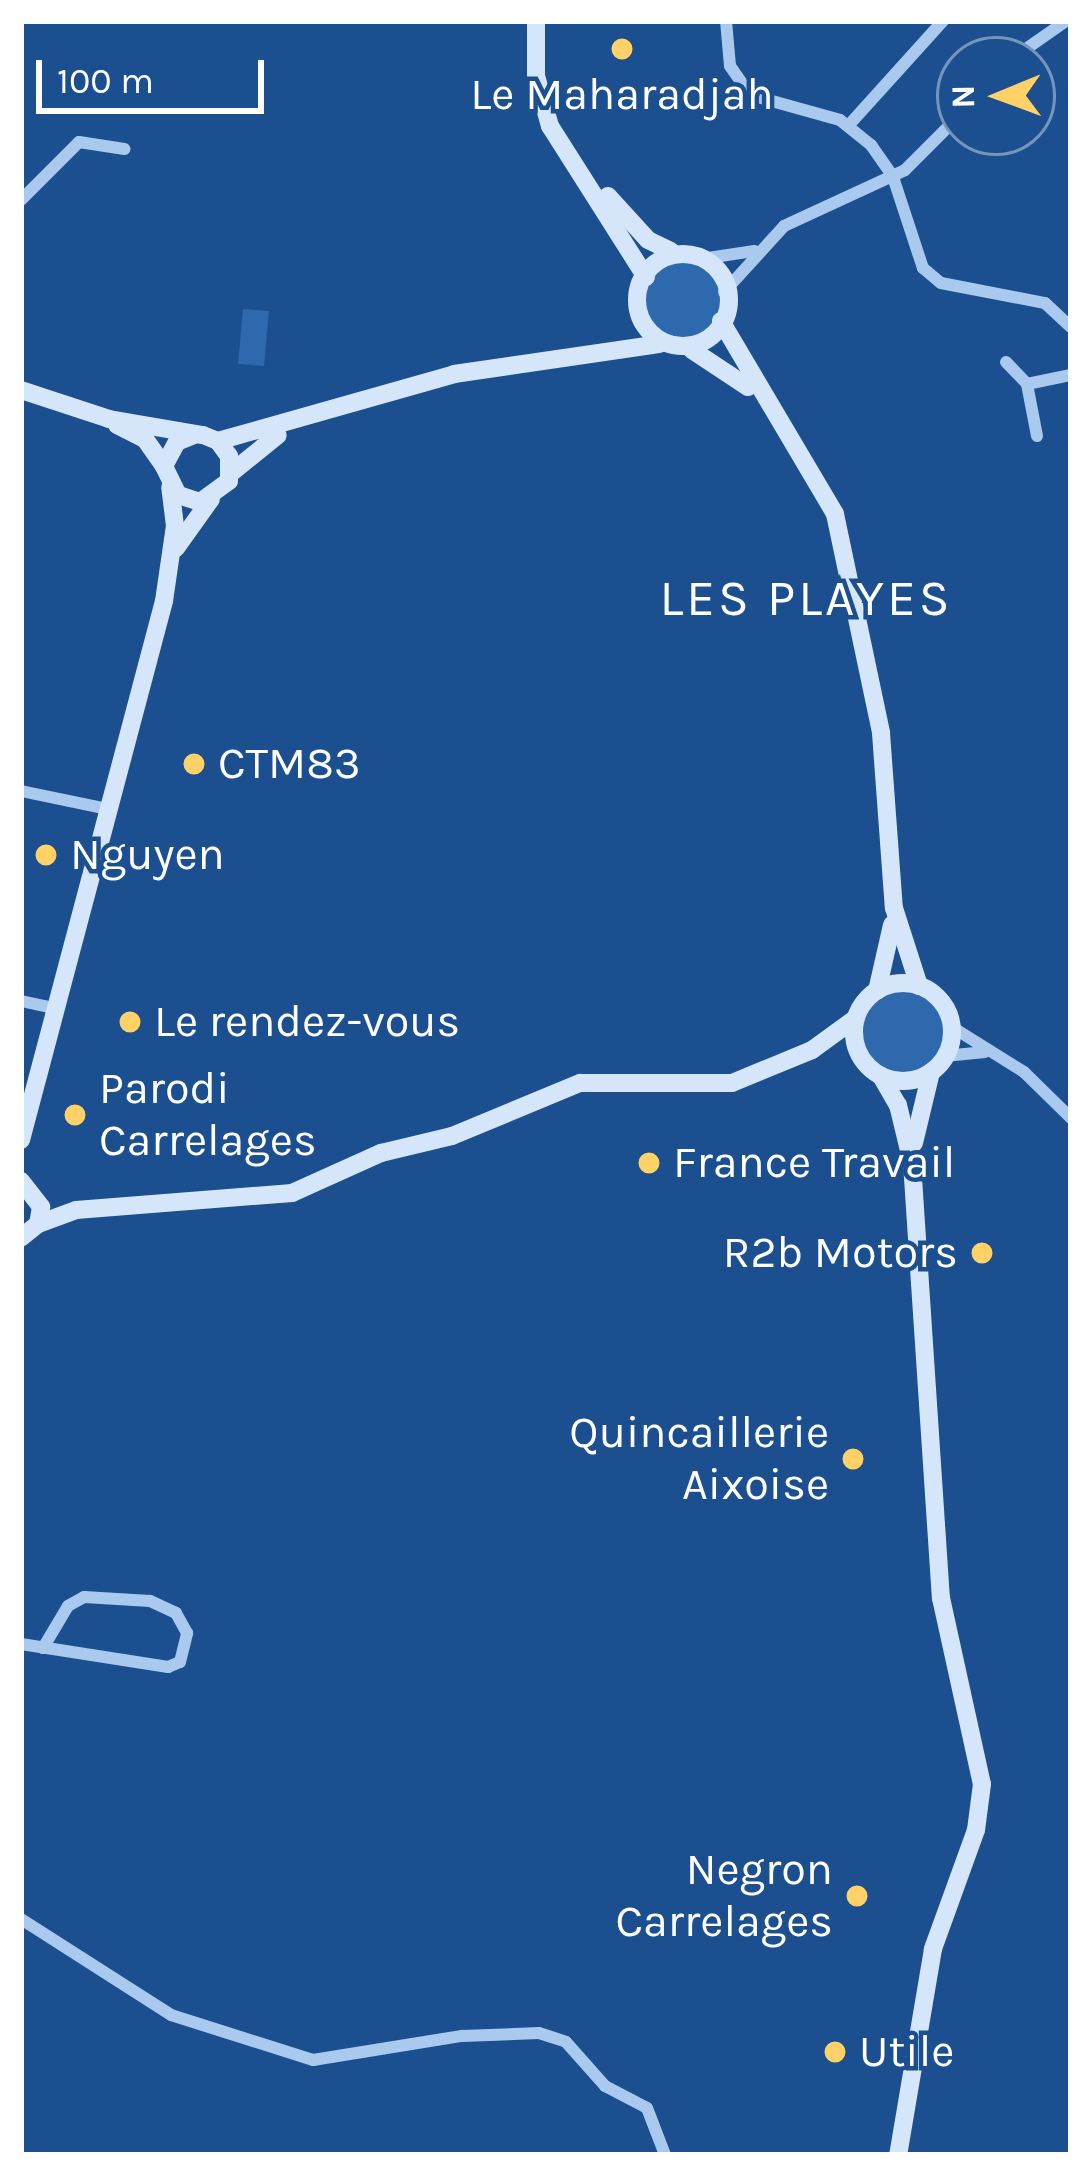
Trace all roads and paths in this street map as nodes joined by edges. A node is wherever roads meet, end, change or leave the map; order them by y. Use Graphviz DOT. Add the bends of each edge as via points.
graph roads {
  1 [pos="536,21"];
  2 [pos="547,21"];
  3 [pos="726,21"];
  4 [pos="943,21"];
  5 [pos="848,125"];
  6 [pos="936,137"];
  7 [pos="124,149"];
  8 [pos="893,177"];
  9 [pos="21,200"];
  10 [pos="761,248"];
  11 [pos="671,251"];
  12 [pos="708,258"];
  13 [pos="646,277"];
  14 [pos="724,292"];
  15 [pos="644,314"];
  16 [pos="721,321"];
  17 [pos="1071,327"];
  18 [pos="659,344"];
  19 [pos="612,348"];
  20 [pos="692,350"];
  21 [pos="1006,362"];
  22 [pos="1071,375"];
  23 [pos="1027,384"];
  24 [pos="21,390"];
  25 [pos="763,399"];
  26 [pos="109,418"];
  27 [pos="291,426"];
  28 [pos="194,435"];
  29 [pos="1036,436"];
  30 [pos="218,441"];
  31 [pos="164,466"];
  32 [pos="231,473"];
  33 [pos="170,487"];
  34 [pos="211,499"];
  35 [pos="174,552"];
  36 [pos="21,790"];
  37 [pos="107,809"];
  38 [pos="894,908"];
  39 [pos="919,986"];
  40 [pos="877,991"];
  41 [pos="21,1001"];
  42 [pos="54,1008"];
  43 [pos="856,1018"];
  44 [pos="952,1027"];
  45 [pos="812,1050"];
  46 [pos="990,1053"];
  47 [pos="859,1054"];
  48 [pos="945,1056"];
  49 [pos="931,1072"];
  50 [pos="881,1076"];
  51 [pos="1071,1118"];
  52 [pos="21,1140"];
  53 [pos="912,1163"];
  54 [pos="22,1178"];
  55 [pos="39,1199"];
  56 [pos="76,1210"];
  57 [pos="38,1224"];
  58 [pos="21,1238"];
  59 [pos="21,1644"];
  60 [pos="43,1648"];
  61 [pos="21,1919"];
  62 [pos="664,2155"];
  63 [pos="898,2155"];
  1 -- 13 [label="main road" via="536,76 550,126"];
  2 -- 11 [label="main road" via="548,79 571,146 640,232"];
  3 -- 5 [label="street" via="730,66 750,95"];
  4 -- 5 [label="street"];
  5 -- 8 [label="street"];
  6 -- 8 [label="street"];
  7 -- 9 [label="street" via="79,142"];
  8 -- 10 [label="street" via="810,210"];
  8 -- 17 [label="street" via="923,268 941,283 1045,303"];
  10 -- 12 [label="street"];
  10 -- 14 [label="street"];
  11 -- 12 [label="main road"];
  11 -- 13 [label="main road"];
  12 -- 14 [label="main road"];
  13 -- 15 [label="main road"];
  14 -- 16 [label="main road"];
  15 -- 18 [label="main road"];
  15 -- 19 [label="main road"];
  16 -- 20 [label="main road"];
  16 -- 25 [label="main road"];
  18 -- 19 [label="main road"];
  18 -- 20 [label="main road"];
  19 -- 27 [label="main road" via="454,374"];
  20 -- 25 [label="main road"];
  21 -- 23 [label="street"];
  22 -- 23 [label="street"];
  23 -- 29 [label="street"];
  24 -- 26 [label="main road"];
  25 -- 38 [label="main road" via="816,473 847,559 881,733"];
  26 -- 28 [label="main road"];
  26 -- 31 [label="main road" via="145,439"];
  27 -- 30 [label="main road"];
  27 -- 32 [label="main road"];
  28 -- 30 [label="main road"];
  28 -- 31 [label="main road" via="177,442"];
  30 -- 32 [label="main road"];
  31 -- 33 [label="main road"];
  32 -- 34 [label="main road"];
  33 -- 34 [label="main road" via="188,500"];
  33 -- 35 [label="main road"];
  34 -- 35 [label="main road"];
  35 -- 37 [label="main road"];
  36 -- 37 [label="street"];
  37 -- 42 [label="main road"];
  38 -- 39 [label="main road"];
  38 -- 40 [label="main road"];
  39 -- 40 [label="main road"];
  39 -- 44 [label="main road" via="940,1001"];
  40 -- 43 [label="main road"];
  41 -- 42 [label="street"];
  42 -- 52 [label="main road"];
  43 -- 45 [label="main road"];
  43 -- 47 [label="main road"];
  44 -- 46 [label="street"];
  44 -- 48 [label="main road"];
  45 -- 47 [label="main road"];
  45 -- 56 [label="main road" via="732,1083 552,1089 452,1136 393,1148 292,1193"];
  46 -- 48 [label="street"];
  46 -- 51 [label="street" via="1024,1072"];
  47 -- 50 [label="main road"];
  48 -- 49 [label="main road"];
  49 -- 50 [label="main road" via="901,1081"];
  49 -- 53 [label="main road"];
  50 -- 53 [label="main road" via="898,1105"];
  53 -- 63 [label="main road" via="939,1583 982,1784 976,1830 933,1949"];
  54 -- 55 [label="main road"];
  55 -- 56 [label="main road"];
  55 -- 57 [label="main road"];
  56 -- 57 [label="main road"];
  57 -- 58 [label="main road"];
  59 -- 60 [label="street"];
  60 -- 60 [label="street" via="168,1667 180,1662 187,1633 164,1606 111,1596 76,1600"];
  61 -- 62 [label="street" via="171,2015 313,2060 462,2036 539,2033 566,2042 605,2086 646,2108"];
}
